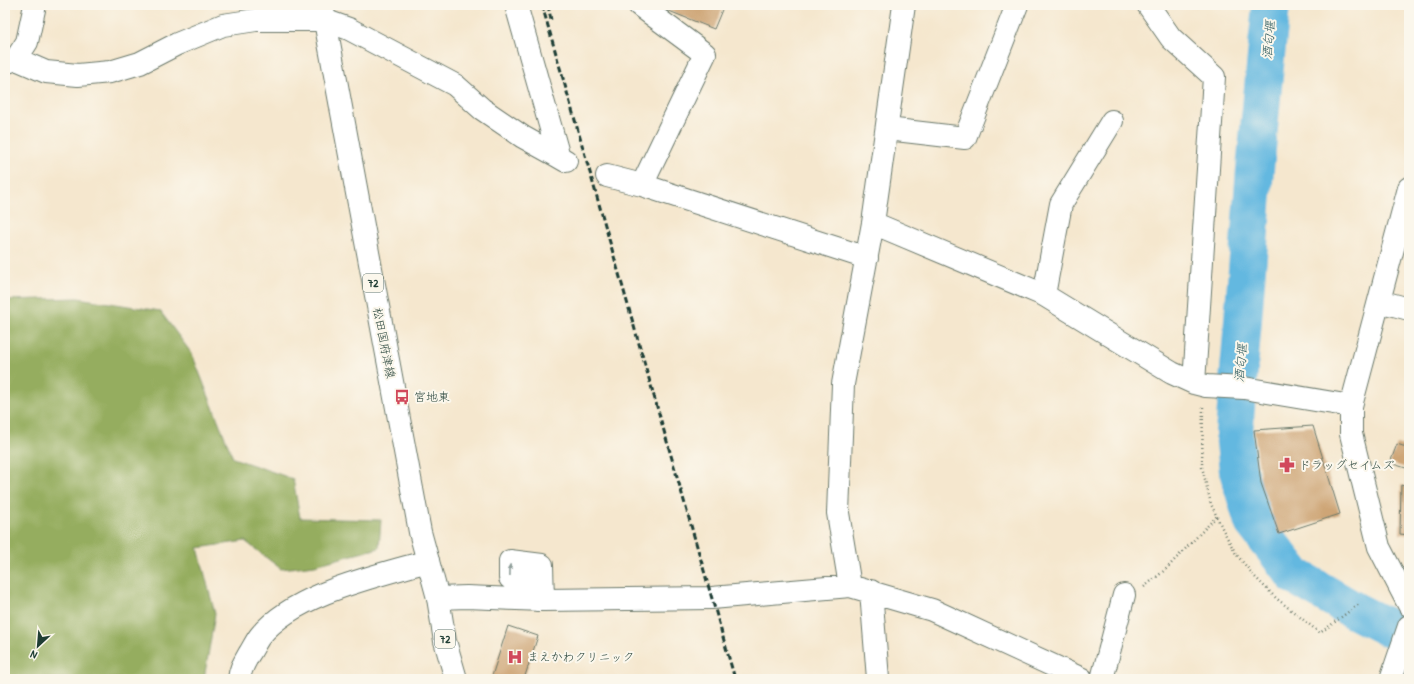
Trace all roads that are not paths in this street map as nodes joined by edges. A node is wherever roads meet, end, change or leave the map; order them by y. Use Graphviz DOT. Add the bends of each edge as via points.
graph roads {
  1 [pos="35,5"];
  2 [pos="516,5"];
  3 [pos="639,5"];
  4 [pos="904,5"];
  5 [pos="1017,5"];
  6 [pos="1148,5"];
  7 [pos="323,13"];
  8 [pos="10,61"];
  9 [pos="1112,121"];
  10 [pos="887,129"];
  11 [pos="607,176"];
  12 [pos="642,185"];
  13 [pos="1409,188"];
  14 [pos="873,223"];
  15 [pos="867,258"];
  16 [pos="1044,295"];
  17 [pos="1379,301"];
  18 [pos="1409,309"];
  19 [pos="1203,385"];
  20 [pos="1351,406"];
  21 [pos="428,561"];
  22 [pos="850,586"];
  23 [pos="871,591"];
  24 [pos="1132,593"];
  25 [pos="438,598"];
  26 [pos="1409,605"];
  27 [pos="1409,626"];
  28 [pos="1394,669"];
  29 [pos="239,679"];
  30 [pos="456,679"];
  31 [pos="878,679"];
  32 [pos="1082,679"];
  33 [pos="1102,679"];
  1 -- 8 [label="main road" via="27,42"];
  2 -- 7 [label="main road" via="566,161 523,137 455,86"];
  3 -- 12 [label="main road" via="705,54"];
  4 -- 10 [label="main road"];
  5 -- 10 [label="main road" via="965,138"];
  6 -- 19 [label="main road" via="1171,38 1214,77"];
  7 -- 8 [label="main road" via="223,25 140,63 110,72 78,75 46,72"];
  7 -- 21 [label="main road, 松田国府津線 / 72" via="410,481"];
  9 -- 16 [label="main road" via="1061,204"];
  10 -- 14 [label="main road"];
  11 -- 12 [label="main road"];
  12 -- 15 [label="main road"];
  13 -- 17 [label="main road"];
  14 -- 15 [label="main road"];
  14 -- 16 [label="main road"];
  15 -- 22 [label="main road" via="844,384 838,513"];
  16 -- 19 [label="main road" via="1172,374"];
  17 -- 18 [label="main road"];
  17 -- 20 [label="main road"];
  19 -- 20 [label="main road" via="1244,388"];
  20 -- 26 [label="main road" via="1351,434 1379,546"];
  21 -- 25 [label="main road, 松田国府津線 / 72"];
  21 -- 29 [label="main road" via="316,596 279,618 260,636 240,671"];
  22 -- 23 [label="main road"];
  22 -- 25 [label="main road" via="712,598"];
  23 -- 31 [label="main road"];
  23 -- 32 [label="main road" via="932,610"];
  24 -- 33 [label="main road"];
  25 -- 30 [label="main road, 松田国府津線 / 72" via="445,641"];
  27 -- 28 [label="main road"];
}
